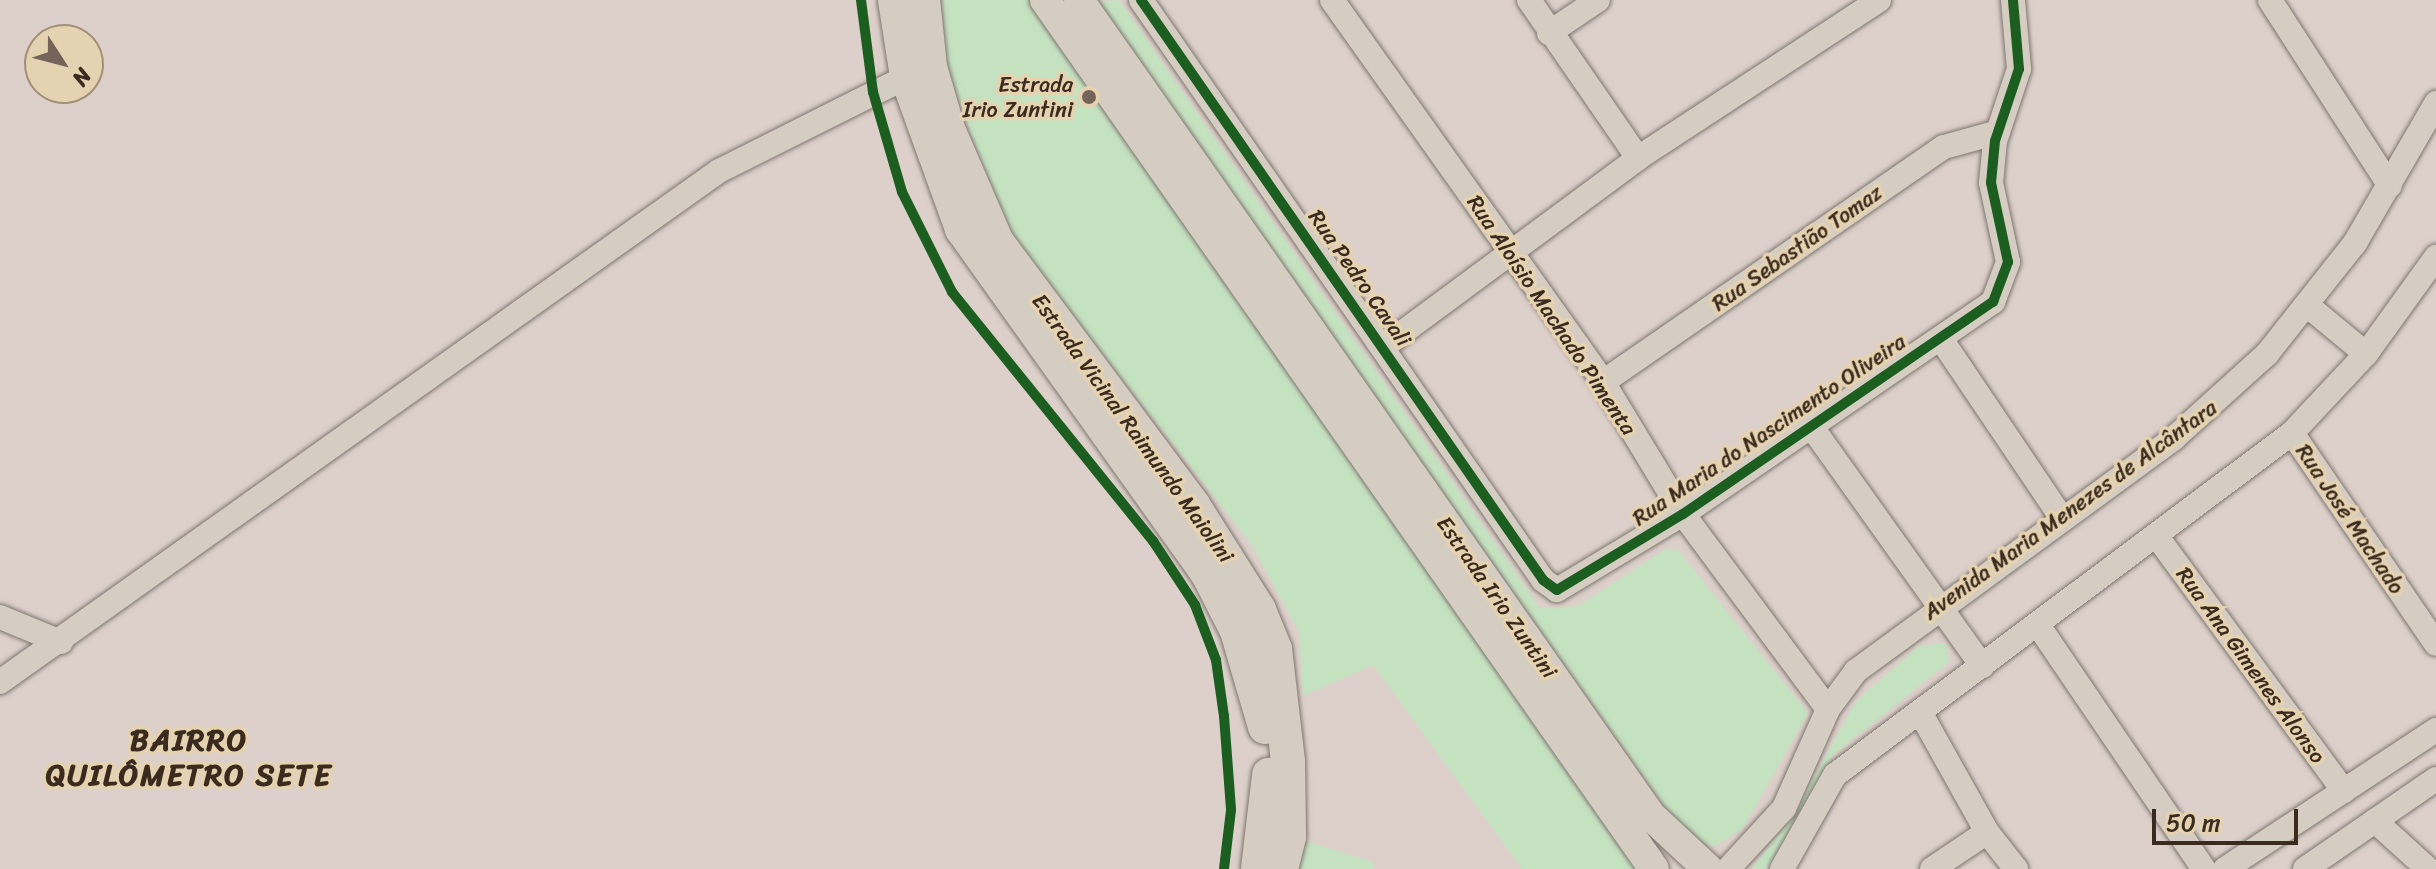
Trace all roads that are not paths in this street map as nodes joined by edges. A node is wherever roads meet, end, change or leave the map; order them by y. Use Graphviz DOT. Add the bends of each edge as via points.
graph roads {
  1 [pos="895,0"];
  2 [pos="923,0"];
  3 [pos="1079,0"];
  4 [pos="1141,0"];
  5 [pos="1332,0"];
  6 [pos="1529,0"];
  7 [pos="1598,0"];
  8 [pos="1879,0"];
  9 [pos="2013,0"];
  10 [pos="2270,0"];
  11 [pos="1048,1"];
  12 [pos="1549,33"];
  13 [pos="907,77"];
  14 [pos="2436,103"];
  15 [pos="1998,132"];
  16 [pos="1638,158"];
  17 [pos="2390,186"];
  18 [pos="1511,252"];
  19 [pos="2436,257"];
  20 [pos="2308,306"];
  21 [pos="1941,339"];
  22 [pos="1383,347"];
  23 [pos="2366,354"];
  24 [pos="1603,382"];
  25 [pos="1811,426"];
  26 [pos="2292,433"];
  27 [pos="1683,514"];
  28 [pos="2061,517"];
  29 [pos="2158,538"];
  30 [pos="1543,580"];
  31 [pos="1940,604"];
  32 [pos="0,617"];
  33 [pos="2038,625"];
  34 [pos="61,642"];
  35 [pos="2436,644"];
  36 [pos="1982,666"];
  37 [pos="0,682"];
  38 [pos="1828,709"];
  39 [pos="1920,712"];
  40 [pos="2436,730"];
  41 [pos="2436,779"];
  42 [pos="2344,791"];
  43 [pos="2375,821"];
  44 [pos="1987,832"];
  45 [pos="1258,869"];
  46 [pos="1281,869"];
  47 [pos="1654,869"];
  48 [pos="1708,869"];
  49 [pos="1728,869"];
  50 [pos="1782,869"];
  51 [pos="1932,869"];
  52 [pos="2016,869"];
  53 [pos="2204,869"];
  54 [pos="2225,869"];
  55 [pos="2305,869"];
  56 [pos="2428,869"];
  1 -- 13 [label="main road, Estrada Vicinal Raimundo Maiolini"];
  2 -- 46 [label="main road, Estrada Vicinal Raimundo Maiolini" via="930,67 948,129 997,242 1231,560 1270,636 1288,762 1289,837"];
  3 -- 48 [label="street, Estrada Irio Zuntini" via="1651,816"];
  4 -- 22 [label="street, Rua Pedro Cavali"];
  5 -- 18 [label="street, Rua Aloísio Machado Pimenta"];
  6 -- 12 [label="street"];
  7 -- 12 [label="street"];
  8 -- 16 [label="street"];
  9 -- 15 [label="street" via="2019,69"];
  10 -- 17 [label="street"];
  11 -- 47 [label="street, Estrada Irio Zuntini"];
  12 -- 16 [label="street"];
  13 -- 34 [label="street" via="719,171"];
  13 -- 45 [label="main road, Estrada Vicinal Raimundo Maiolini" via="962,229 1175,522 1237,631 1261,699 1270,761"];
  14 -- 17 [label="street, Avenida Maria Menezes de Alcântara"];
  15 -- 21 [label="street, Rua Maria do Nascimento Oliveira" via="1991,183 2005,279 1987,308"];
  15 -- 24 [label="street, Rua Sebastião Tomaz" via="1944,147"];
  16 -- 18 [label="street"];
  17 -- 20 [label="street, Avenida Maria Menezes de Alcântara"];
  18 -- 22 [label="street"];
  18 -- 24 [label="street, Rua Aloísio Machado Pimenta"];
  19 -- 23 [label="street"];
  20 -- 23 [label="street"];
  20 -- 28 [label="street, Avenida Maria Menezes de Alcântara" via="2222,398"];
  21 -- 25 [label="street, Rua Maria do Nascimento Oliveira"];
  21 -- 28 [label="street"];
  22 -- 30 [label="street, Rua Pedro Cavali"];
  23 -- 26 [label="street"];
  24 -- 27 [label="street, Rua Aloísio Machado Pimenta"];
  25 -- 27 [label="street, Rua Maria do Nascimento Oliveira"];
  25 -- 31 [label="street"];
  26 -- 29 [label="street"];
  26 -- 35 [label="street, Rua José Machado"];
  27 -- 30 [label="street, Rua Maria do Nascimento Oliveira" via="1564,590"];
  27 -- 38 [label="street, Rua Aloísio Machado Pimenta"];
  28 -- 31 [label="street, Avenida Maria Menezes de Alcântara"];
  29 -- 33 [label="street"];
  29 -- 42 [label="street, Rua Ana Gimenes Alonso"];
  31 -- 36 [label="street"];
  31 -- 38 [label="street, Avenida Maria Menezes de Alcântara" via="1856,671"];
  32 -- 34 [label="street"];
  33 -- 36 [label="street"];
  33 -- 53 [label="street"];
  34 -- 37 [label="street"];
  36 -- 39 [label="street"];
  38 -- 49 [label="street, Avenida Maria Menezes de Alcântara" via="1784,808"];
  39 -- 44 [label="street"];
  39 -- 50 [label="street" via="1835,775"];
  40 -- 42 [label="street"];
  41 -- 43 [label="street"];
  42 -- 54 [label="street"];
  43 -- 55 [label="street"];
  43 -- 56 [label="street"];
  44 -- 51 [label="street"];
  44 -- 52 [label="street"];
}
